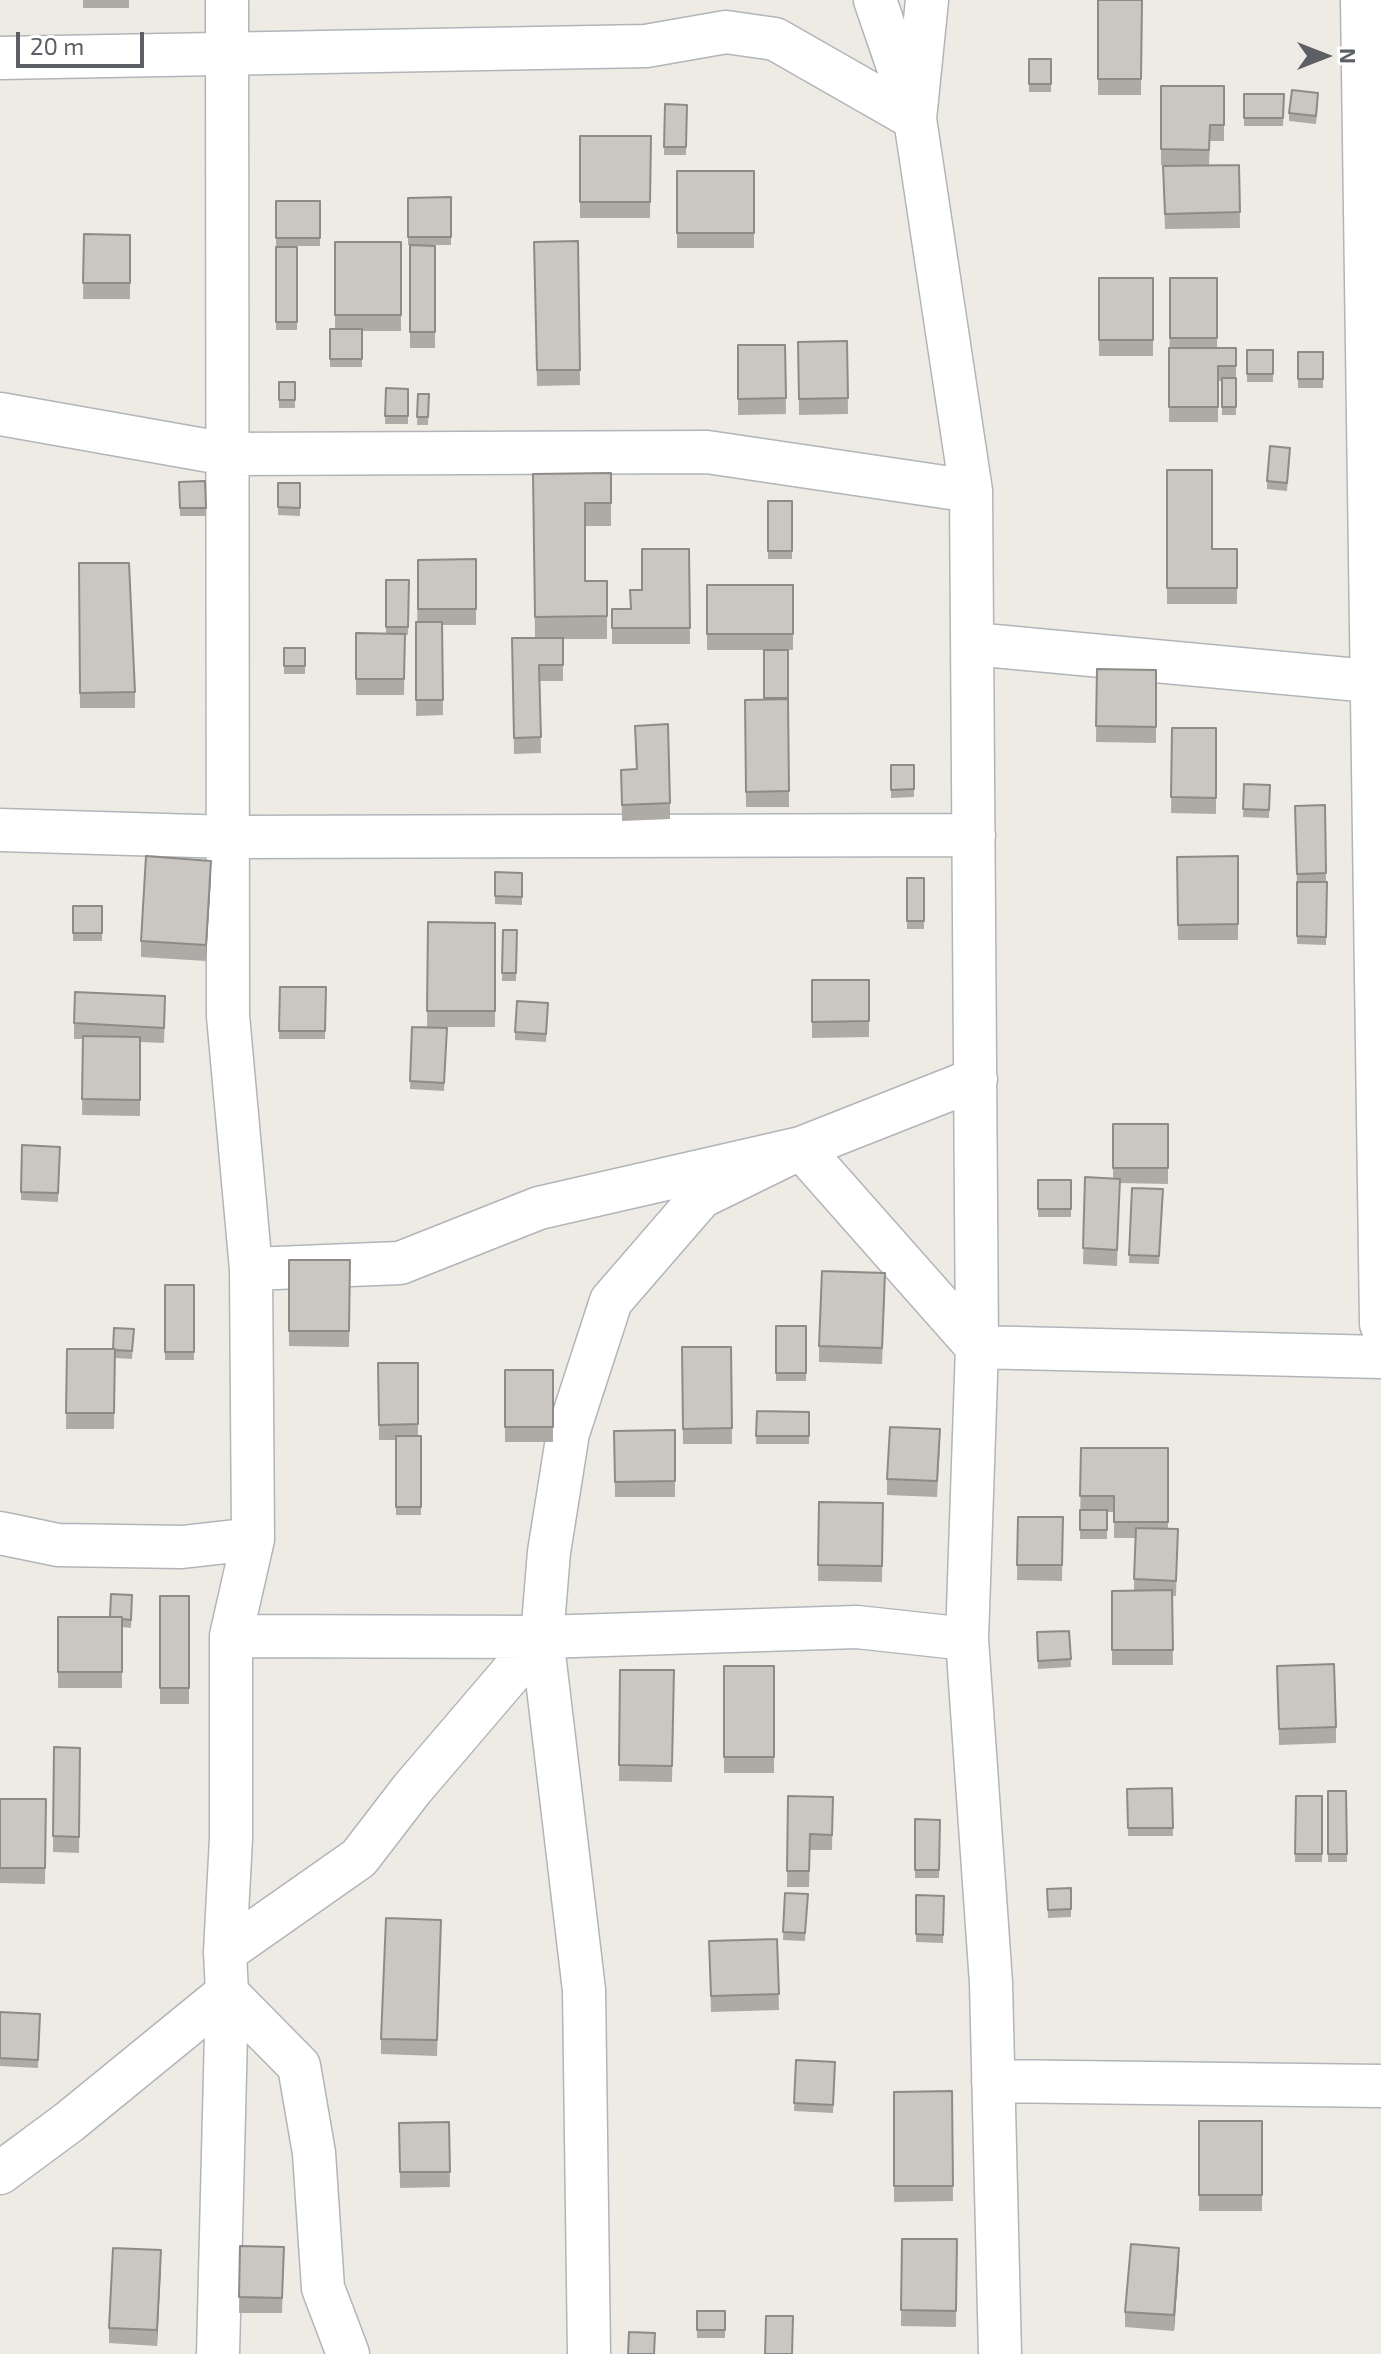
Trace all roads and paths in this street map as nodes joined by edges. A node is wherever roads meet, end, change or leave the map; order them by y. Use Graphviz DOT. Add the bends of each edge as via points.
graph roads {
  1 [pos="227,0"];
  2 [pos="875,0"];
  3 [pos="927,0"];
  4 [pos="1362,0"];
  5 [pos="228,55"];
  6 [pos="0,58"];
  7 [pos="915,119"];
  8 [pos="0,414"];
  9 [pos="227,454"];
  10 [pos="971,491"];
  11 [pos="973,644"];
  12 [pos="1376,682"];
  13 [pos="0,830"];
  14 [pos="974,835"];
  15 [pos="230,837"];
  16 [pos="976,1079"];
  17 [pos="801,1148"];
  18 [pos="251,1269"];
  19 [pos="1381,1324"];
  20 [pos="977,1347"];
  21 [pos="1381,1357"];
  22 [pos="0,1533"];
  23 [pos="253,1539"];
  24 [pos="231,1636"];
  25 [pos="542,1637"];
  26 [pos="967,1639"];
  27 [pos="225,1952"];
  28 [pos="227,1993"];
  29 [pos="993,2081"];
  30 [pos="1381,2086"];
  31 [pos="0,2173"];
  32 [pos="218,2354"];
  33 [pos="348,2354"];
  34 [pos="589,2354"];
  35 [pos="1000,2354"];
  1 -- 5 [label="street"];
  2 -- 7 [label="street"];
  3 -- 7 [label="street"];
  4 -- 12 [label="street"];
  5 -- 6 [label="street"];
  5 -- 7 [label="street" via="646,46 726,32 775,39"];
  5 -- 9 [label="street"];
  7 -- 10 [label="street"];
  8 -- 9 [label="street"];
  9 -- 10 [label="street" via="707,452"];
  9 -- 15 [label="street"];
  10 -- 11 [label="street"];
  11 -- 12 [label="street"];
  11 -- 14 [label="street"];
  12 -- 19 [label="street"];
  13 -- 15 [label="street"];
  14 -- 15 [label="street"];
  14 -- 16 [label="street"];
  15 -- 18 [label="street" via="228,1016"];
  16 -- 17 [label="street"];
  16 -- 20 [label="street"];
  17 -- 18 [label="street" via="539,1208 400,1263"];
  17 -- 20 [label="street"];
  17 -- 25 [label="street" via="701,1197 611,1301 568,1433"];
  18 -- 23 [label="street"];
  20 -- 21 [label="street"];
  20 -- 26 [label="street"];
  22 -- 23 [label="street" via="58,1545 182,1547"];
  23 -- 24 [label="street"];
  24 -- 25 [label="street"];
  24 -- 27 [label="street"];
  25 -- 26 [label="street" via="857,1627"];
  25 -- 27 [label="street" via="359,1858"];
  25 -- 34 [label="street" via="584,1990"];
  26 -- 29 [label="street"];
  27 -- 28 [label="street"];
  28 -- 31 [label="street"];
  28 -- 32 [label="street"];
  28 -- 33 [label="street" via="299,2066 314,2153 323,2288"];
  29 -- 30 [label="street"];
  29 -- 35 [label="street"];
}
